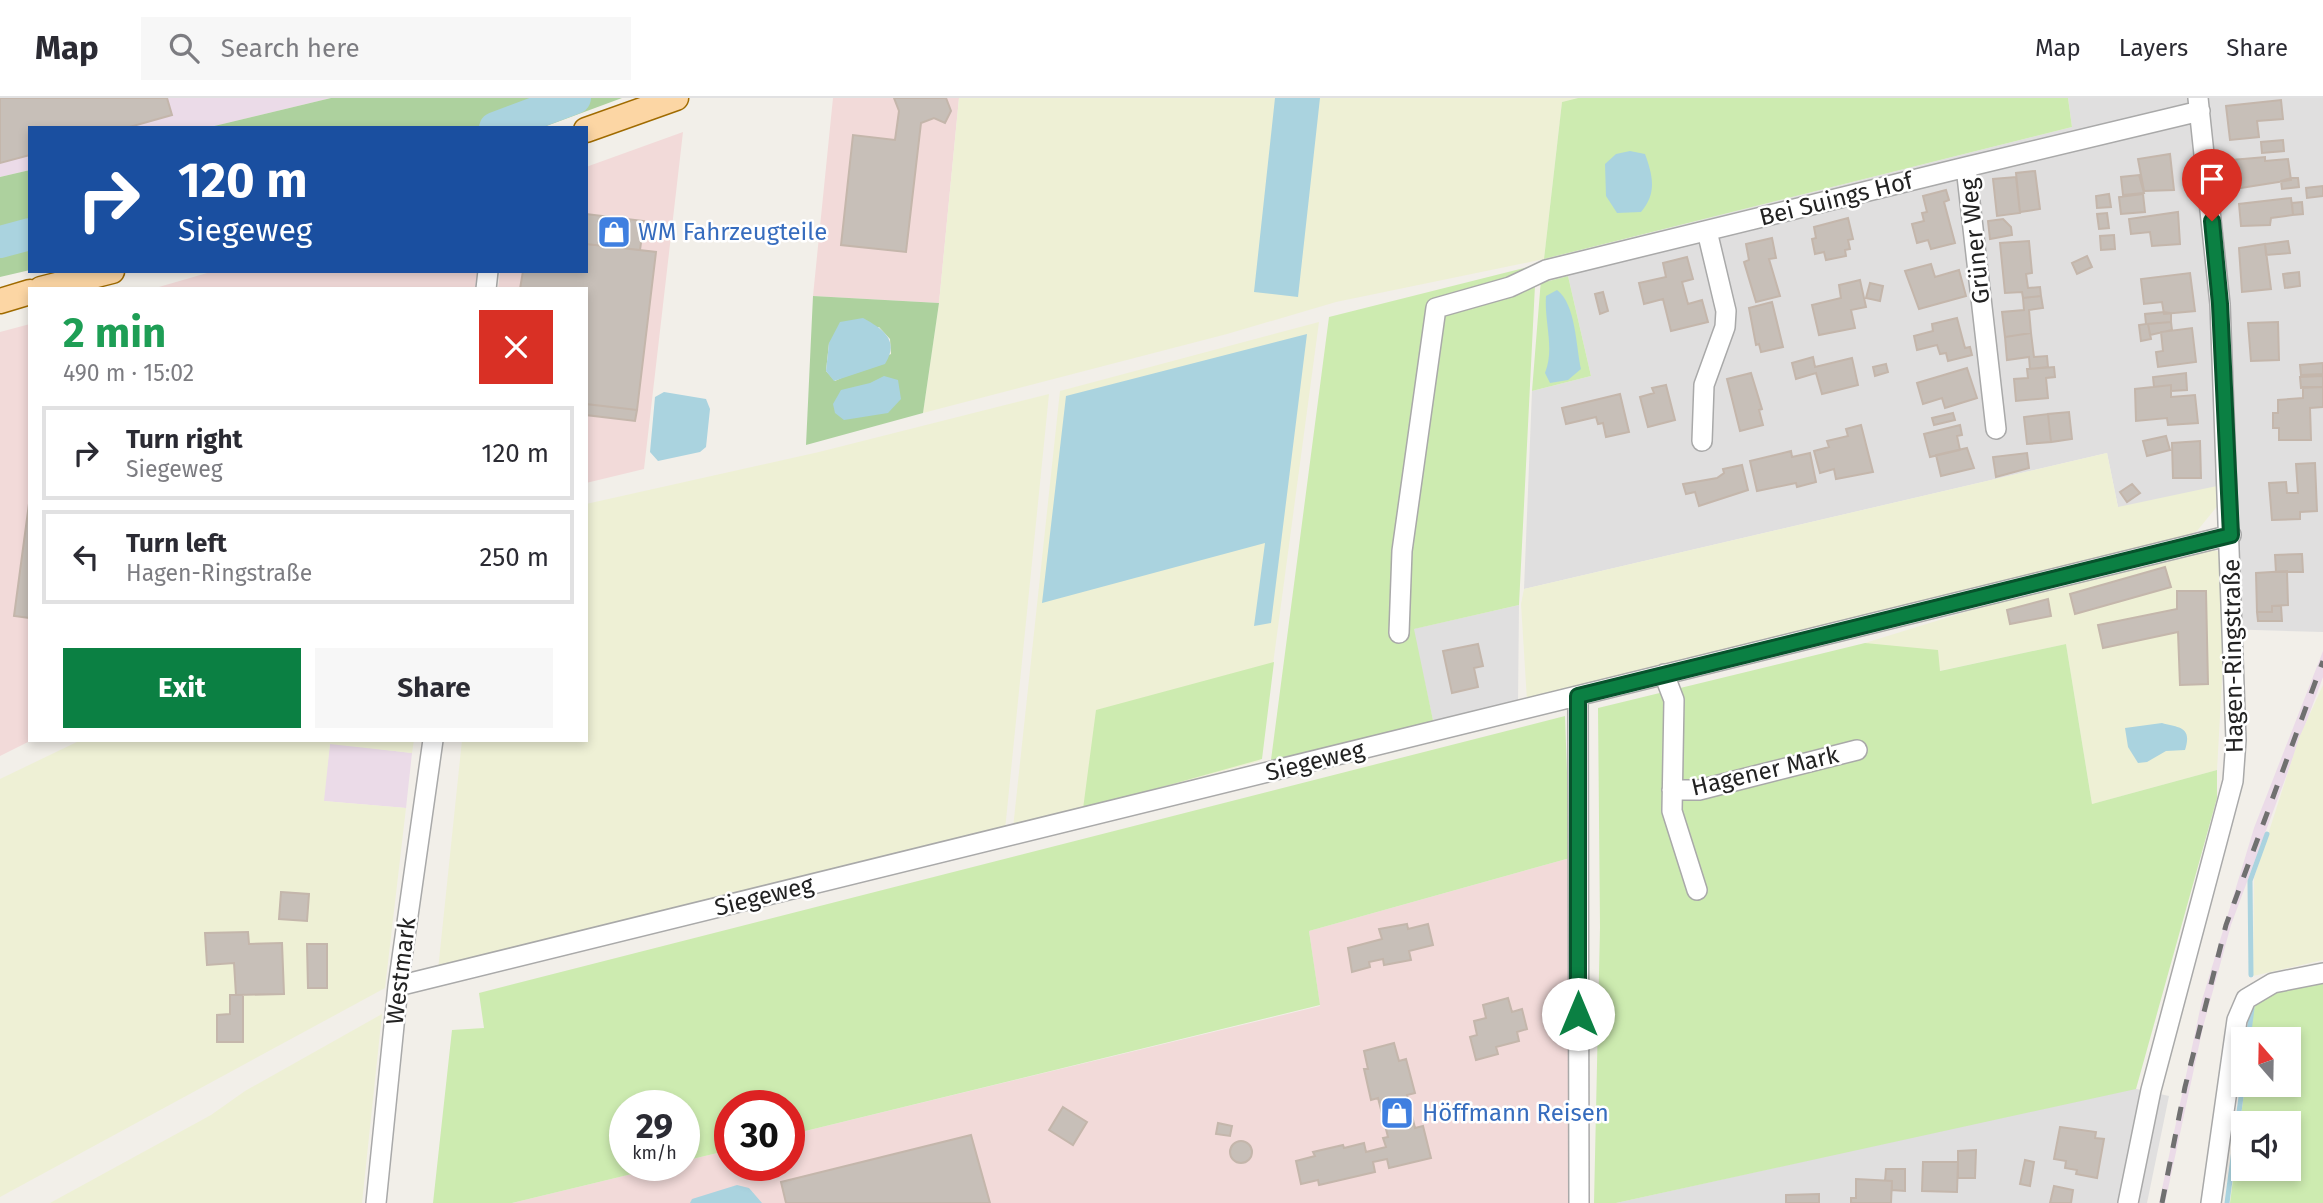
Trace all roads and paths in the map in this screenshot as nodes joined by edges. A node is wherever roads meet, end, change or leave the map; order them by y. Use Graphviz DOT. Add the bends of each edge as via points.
graph roads {
  1 [pos="676,98"];
  2 [pos="2199,105"];
  3 [pos="588,129"];
  4 [pos="1966,167"];
  5 [pos="1707,231"];
  6 [pos="104,273"];
  7 [pos="49,287"];
  8 [pos="28,293"];
  9 [pos="0,301"];
  10 [pos="1996,429"];
  11 [pos="1702,441"];
  12 [pos="2231,535"];
  13 [pos="1399,633"];
  14 [pos="1664,674"];
  15 [pos="1578,696"];
  16 [pos="433,742"];
  17 [pos="1857,750"];
  18 [pos="1672,790"];
  19 [pos="1697,890"];
  20 [pos="2323,973"];
  21 [pos="398,986"];
  22 [pos="376,1203"];
  23 [pos="1578,1203"];
  24 [pos="2128,1203"];
  25 [pos="2211,1203"];
  1 -- 3 [label="main road"];
  2 -- 4 [label="street, Grüner Weg"];
  2 -- 12 [label="street, Hagen-Ringstraße" via="2220,304"];
  4 -- 5 [label="street, Bei Suings Hof"];
  4 -- 10 [label="street, Grüner Weg"];
  5 -- 11 [label="street" via="1726,327 1703,386"];
  5 -- 13 [label="street, Bei Suings Hof" via="1546,270 1510,287 1436,308 1402,551"];
  6 -- 7 [label="main road"];
  8 -- 9 [label="main road"];
  12 -- 14 [label="street, Siegeweg"];
  12 -- 24 [label="street, Hagen-Ringstraße" via="2233,781 2151,1090"];
  14 -- 15 [label="street, Siegeweg"];
  14 -- 18 [label="street, Hagener Mark" via="1674,700"];
  15 -- 21 [label="street, Siegeweg"];
  15 -- 23 [label="street"];
  16 -- 21 [label="street, Westmark"];
  17 -- 18 [label="street, Hagener Mark" via="1699,790"];
  18 -- 19 [label="street, Hagener Mark" via="1672,811"];
  20 -- 25 [label="street" via="2273,983 2246,999 2237,1020"];
  21 -- 22 [label="street, Westmark"];
}
